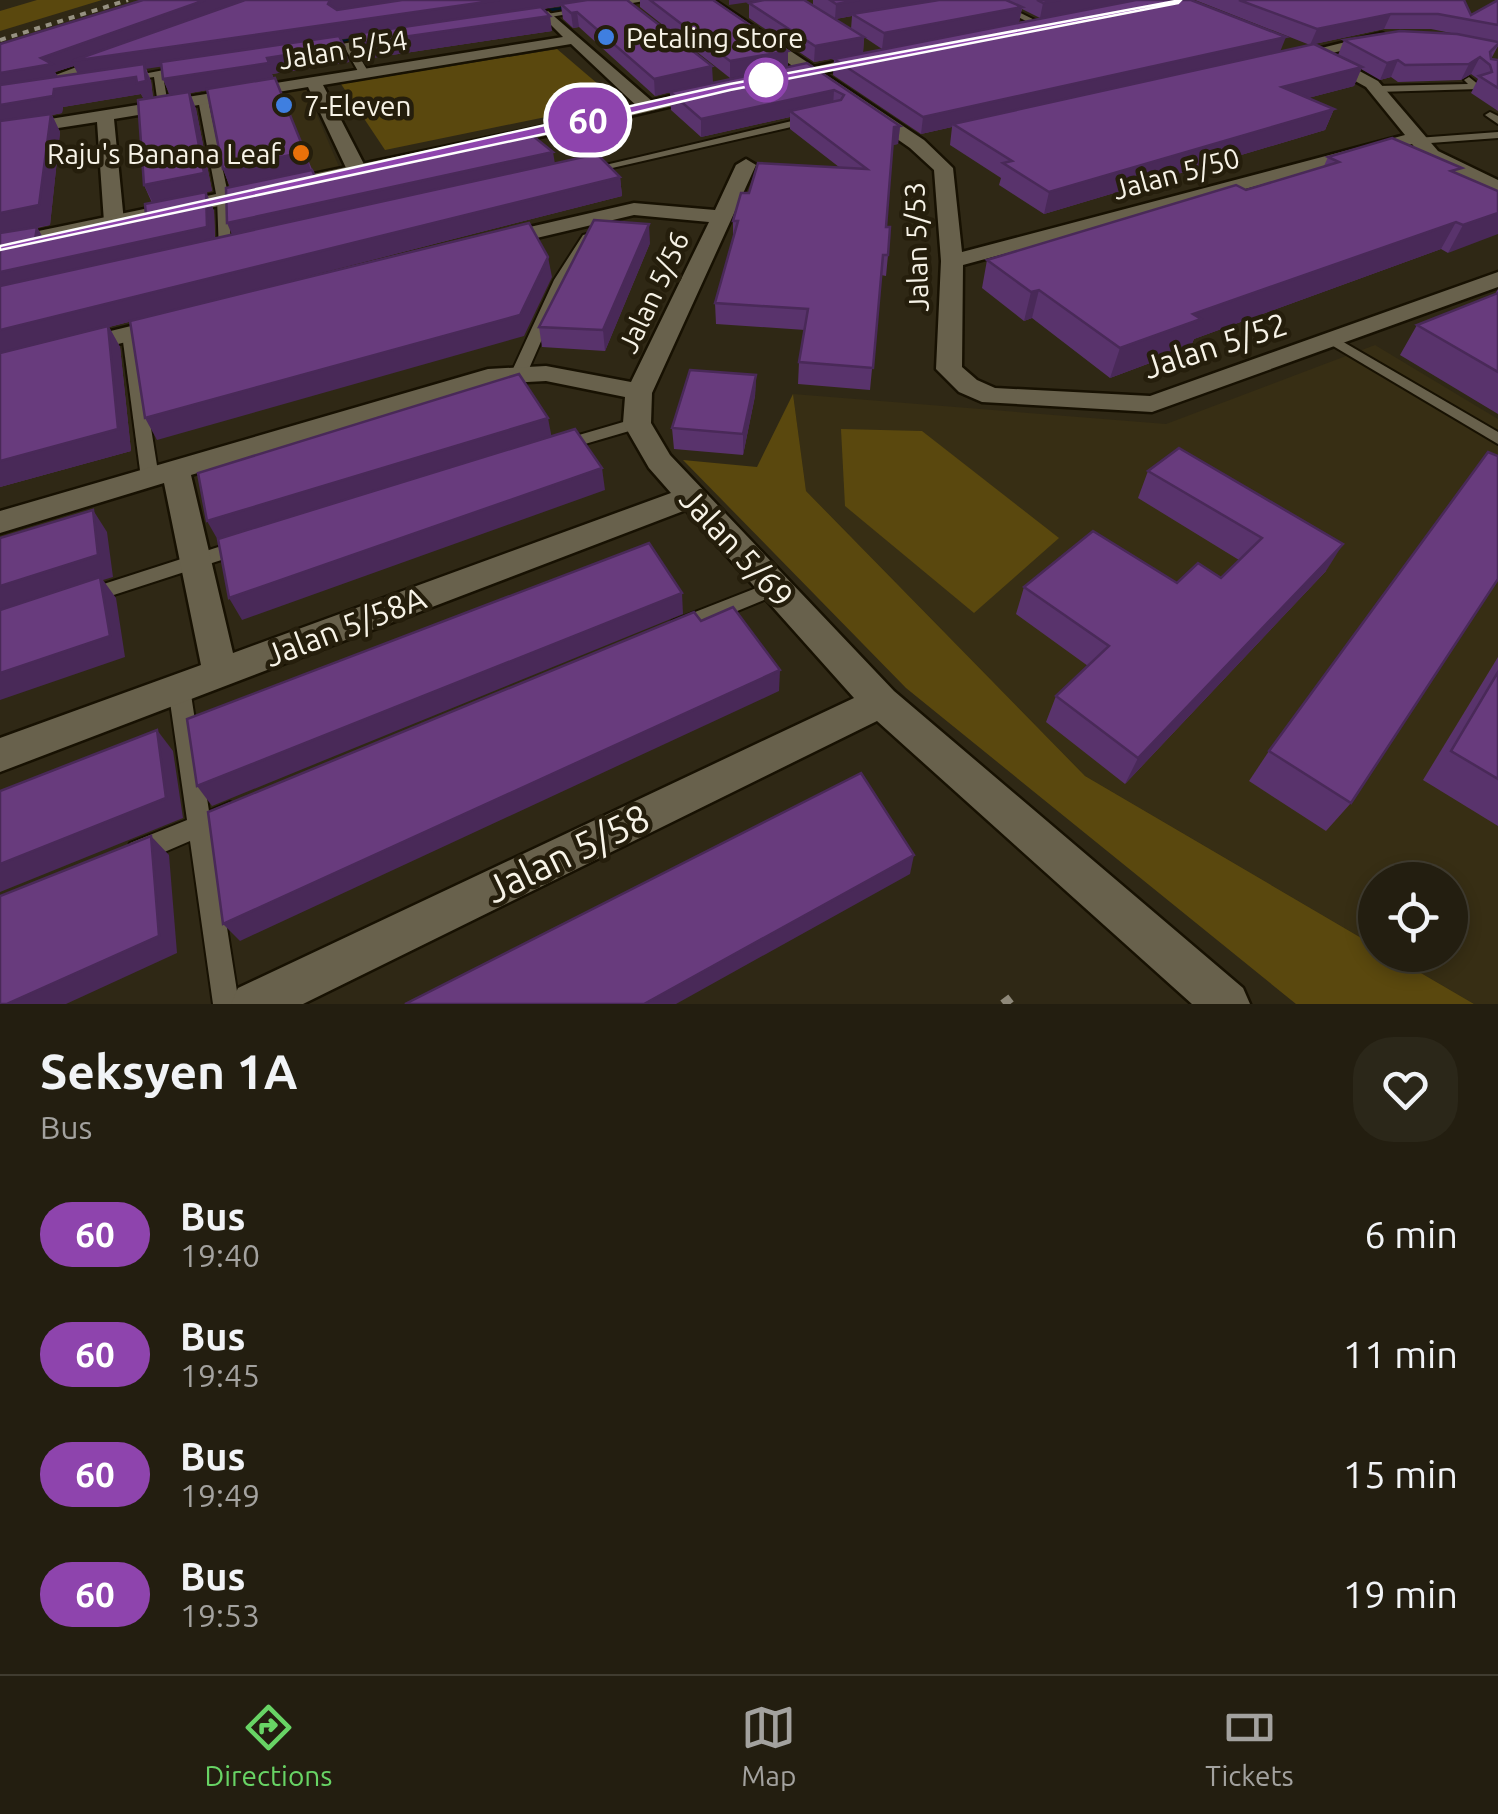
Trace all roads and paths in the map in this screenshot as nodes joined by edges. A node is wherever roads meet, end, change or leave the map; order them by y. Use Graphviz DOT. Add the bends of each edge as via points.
graph roads {
  1 [pos="646,0"];
  2 [pos="705,0"];
  3 [pos="988,0"];
  4 [pos="625,3"];
  5 [pos="969,4"];
  6 [pos="743,11"];
  7 [pos="726,14"];
  8 [pos="548,15"];
  9 [pos="640,15"];
  10 [pos="512,20"];
  11 [pos="1053,24"];
  12 [pos="1008,33"];
  13 [pos="1397,35"];
  14 [pos="384,39"];
  15 [pos="576,39"];
  16 [pos="1277,39"];
  17 [pos="348,45"];
  18 [pos="133,50"];
  19 [pos="310,50"];
  20 [pos="874,52"];
  21 [pos="1313,53"];
  22 [pos="1275,62"];
  23 [pos="196,68"];
  24 [pos="810,71"];
  25 [pos="158,73"];
  26 [pos="364,73"];
  27 [pos="123,78"];
  28 [pos="762,80"];
  29 [pos="1469,80"];
  30 [pos="313,82"];
  31 [pos="61,84"];
  32 [pos="730,87"];
  33 [pos="1377,89"];
  34 [pos="202,99"];
  35 [pos="163,106"];
  36 [pos="648,106"];
  37 [pos="105,115"];
  38 [pos="815,118"];
  39 [pos="0,132"];
  40 [pos="1498,135"];
  41 [pos="1415,140"];
  42 [pos="746,165"];
  43 [pos="357,170"];
  44 [pos="571,174"];
  45 [pos="1498,188"];
  46 [pos="223,199"];
  47 [pos="600,216"];
  48 [pos="721,217"];
  49 [pos="114,222"];
  50 [pos="0,246"];
  51 [pos="244,248"];
  52 [pos="468,249"];
  53 [pos="225,252"];
  54 [pos="206,256"];
  55 [pos="952,261"];
  56 [pos="1498,279"];
  57 [pos="186,320"];
  58 [pos="128,334"];
  59 [pos="1332,340"];
  60 [pos="0,366"];
  61 [pos="950,369"];
  62 [pos="520,371"];
  63 [pos="638,408"];
  64 [pos="1498,439"];
  65 [pos="544,451"];
  66 [pos="163,474"];
  67 [pos="690,497"];
  68 [pos="0,522"];
  69 [pos="250,543"];
  70 [pos="196,562"];
  71 [pos="774,588"];
  72 [pos="71,602"];
  73 [pos="666,632"];
  74 [pos="220,673"];
  75 [pos="179,688"];
  76 [pos="881,702"];
  77 [pos="0,755"];
  78 [pos="251,804"];
  79 [pos="197,826"];
  80 [pos="126,856"];
  81 [pos="226,1004"];
  82 [pos="254,1004"];
  83 [pos="1003,1004"];
  84 [pos="1018,1004"];
  85 [pos="1227,1004"];
  1 -- 4 [label="lane"];
  2 -- 7 [label="street, Jalan 5/53"];
  3 -- 5 [label="lane"];
  3 -- 11 [label="lane"];
  4 -- 8 [label="lane"];
  4 -- 9 [label="lane"];
  6 -- 7 [label="street"];
  7 -- 24 [label="street, Jalan 5/53"];
  8 -- 10 [label="lane"];
  8 -- 15 [label="street"];
  11 -- 12 [label="street"];
  13 -- 21 [label="street"];
  14 -- 17 [label="lane"];
  15 -- 26 [label="street, Jalan 5/54"];
  15 -- 36 [label="street"];
  16 -- 21 [label="street"];
  17 -- 19 [label="lane"];
  17 -- 26 [label="lane"];
  18 -- 31 [label="street"];
  20 -- 24 [label="street"];
  21 -- 22 [label="street"];
  21 -- 33 [label="street"];
  23 -- 25 [label="lane"];
  24 -- 28 [label="street"];
  24 -- 55 [label="street, Jalan 5/53" via="927,142 942,168"];
  25 -- 27 [label="lane"];
  25 -- 35 [label="lane"];
  26 -- 30 [label="street, Jalan 5/54"];
  29 -- 33 [label="lane" via="1476,87"];
  30 -- 34 [label="street, Jalan 5/54"];
  30 -- 43 [label="street"];
  32 -- 36 [label="street"];
  33 -- 41 [label="street"];
  34 -- 35 [label="street, Jalan 5/54"];
  34 -- 46 [label="lane"];
  35 -- 37 [label="street, Jalan 5/54"];
  36 -- 43 [label="street" via="538,140"];
  37 -- 39 [label="street, Jalan 5/54"];
  37 -- 49 [label="street"];
  38 -- 44 [label="lane"];
  40 -- 41 [label="lane"];
  41 -- 45 [label="street" via="1446,165"];
  41 -- 55 [label="street, Jalan 5/50"];
  42 -- 48 [label="street, Jalan 5/56"];
  43 -- 46 [label="street"];
  46 -- 49 [label="street"];
  46 -- 53 [label="lane"];
  47 -- 48 [label="street, Jalan 5/56" via="652,209"];
  47 -- 52 [label="street, Jalan 5/56"];
  47 -- 62 [label="lane" via="561,280"];
  48 -- 63 [label="street, Jalan 5/56"];
  49 -- 50 [label="street"];
  51 -- 53 [label="lane"];
  53 -- 54 [label="lane"];
  55 -- 61 [label="street, Jalan 5/53"];
  56 -- 59 [label="street, Jalan 5/52"];
  57 -- 58 [label="street"];
  58 -- 60 [label="street"];
  58 -- 66 [label="lane"];
  59 -- 61 [label="street, Jalan 5/52" via="1147,404 998,398 968,386"];
  59 -- 64 [label="lane"];
  62 -- 63 [label="street" via="578,374"];
  62 -- 66 [label="street"];
  63 -- 65 [label="lane"];
  63 -- 67 [label="street, Jalan 5/69" via="659,461"];
  66 -- 68 [label="street"];
  66 -- 70 [label="street"];
  67 -- 71 [label="street, Jalan 5/69"];
  67 -- 74 [label="street, Jalan 5/58A"];
  69 -- 70 [label="lane"];
  70 -- 72 [label="lane"];
  70 -- 74 [label="street"];
  71 -- 73 [label="lane"];
  71 -- 76 [label="street, Jalan 5/69"];
  74 -- 75 [label="street, Jalan 5/58A"];
  75 -- 77 [label="street, Jalan 5/58A"];
  75 -- 79 [label="lane"];
  76 -- 82 [label="street, Jalan 5/58"];
  76 -- 85 [label="street, Jalan 5/69"];
  78 -- 79 [label="lane"];
  79 -- 80 [label="lane"];
  79 -- 81 [label="lane"];
  83 -- 84 [label="path" via="1012,998"];
}
